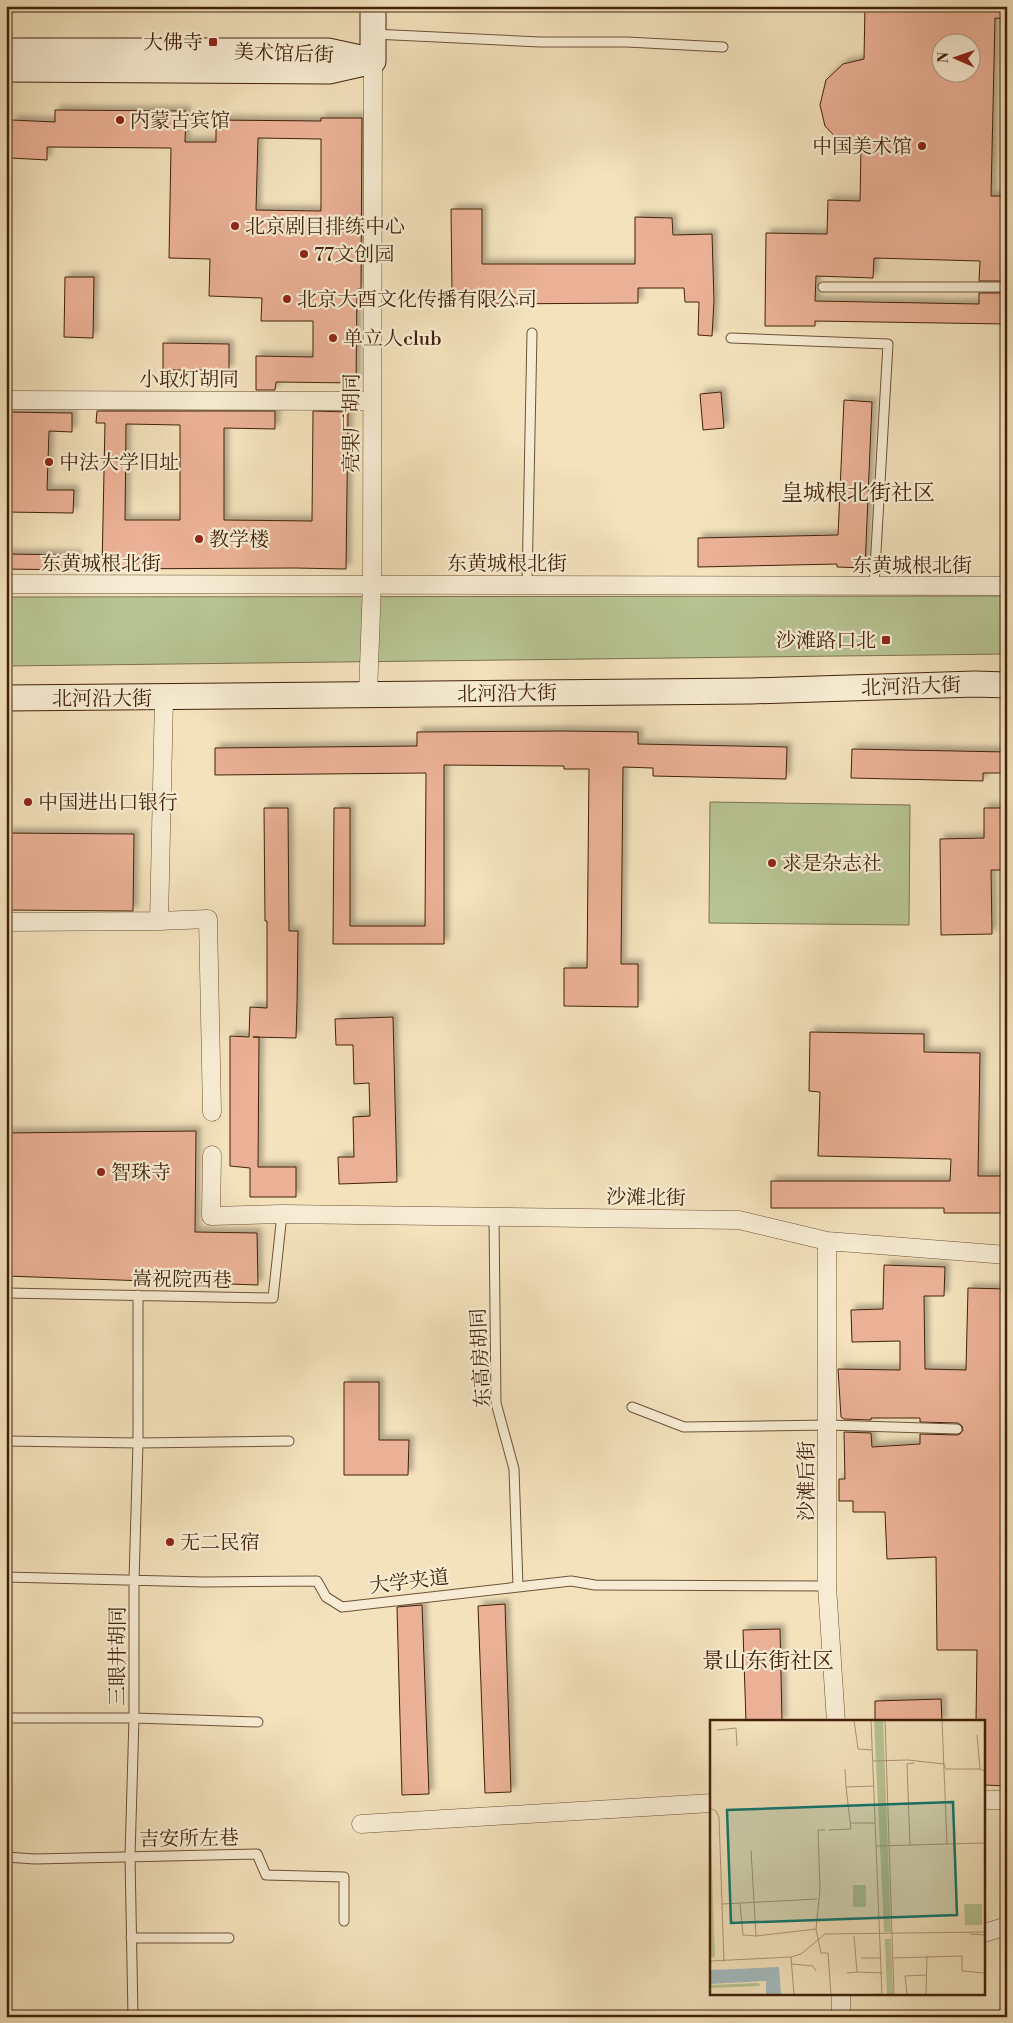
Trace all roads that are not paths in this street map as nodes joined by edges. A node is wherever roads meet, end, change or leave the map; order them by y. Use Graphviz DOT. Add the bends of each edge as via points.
graph roads {
  1 [pos="373,6"];
  2 [pos="373,34"];
  3 [pos="723,47"];
  4 [pos="6,51"];
  5 [pos="373,61"];
  6 [pos="6,69"];
  7 [pos="823,287"];
  8 [pos="1007,287"];
  9 [pos="532,334"];
  10 [pos="731,338"];
  11 [pos="6,400"];
  12 [pos="372,400"];
  13 [pos="6,584"];
  14 [pos="372,584"];
  15 [pos="527,584"];
  16 [pos="874,586"];
  17 [pos="1007,586"];
  18 [pos="1007,685"];
  19 [pos="368,694"];
  20 [pos="6,698"];
  21 [pos="164,698"];
  22 [pos="159,921"];
  23 [pos="6,922"];
  24 [pos="212,1112"];
  25 [pos="212,1155"];
  26 [pos="282,1214"];
  27 [pos="494,1217"];
  28 [pos="827,1241"];
  29 [pos="1007,1254"];
  30 [pos="6,1293"];
  31 [pos="138,1295"];
  32 [pos="632,1407"];
  33 [pos="828,1425"];
  34 [pos="957,1429"];
  35 [pos="6,1441"];
  36 [pos="289,1441"];
  37 [pos="138,1443"];
  38 [pos="6,1577"];
  39 [pos="134,1580"];
  40 [pos="518,1586"];
  41 [pos="827,1586"];
  42 [pos="6,1718"];
  43 [pos="134,1718"];
  44 [pos="836,1720"];
  45 [pos="258,1722"];
  46 [pos="986,1800"];
  47 [pos="1007,1800"];
  48 [pos="710,1803"];
  49 [pos="361,1824"];
  50 [pos="130,1856"];
  51 [pos="6,1858"];
  52 [pos="344,1921"];
  53 [pos="1007,1926"];
  54 [pos="986,1932"];
  55 [pos="131,1938"];
  56 [pos="229,1938"];
  57 [pos="841,1996"];
  58 [pos="134,2017"];
  59 [pos="841,2017"];
  1 -- 2 [label="main road"];
  2 -- 3 [label="lane"];
  2 -- 5 [label="main road"];
  4 -- 5 [label="main road, 美术馆后街" via="328,51"];
  5 -- 6 [label="main road, 美术馆后街" via="329,71"];
  5 -- 12 [label="street, 亮果厂胡同"];
  7 -- 8 [label="lane"];
  9 -- 15 [label="lane"];
  10 -- 16 [label="lane" via="888,344"];
  11 -- 12 [label="street, 小取灯胡同"];
  12 -- 14 [label="street, 亮果厂胡同"];
  13 -- 14 [label="street, 东黄城根北街"];
  14 -- 15 [label="street, 东黄城根北街"];
  14 -- 19 [label="street, 亮果厂胡同"];
  15 -- 16 [label="street, 东黄城根北街"];
  16 -- 17 [label="street, 东黄城根北街"];
  18 -- 19 [label="main road, 北河沿大街"];
  19 -- 21 [label="main road, 北河沿大街"];
  20 -- 21 [label="main road, 北河沿大街"];
  21 -- 22 [label="street"];
  22 -- 23 [label="street"];
  22 -- 24 [label="street" via="208,919"];
  25 -- 26 [label="street, 沙滩北街" via="211,1216"];
  26 -- 27 [label="street, 沙滩北街"];
  26 -- 31 [label="lane, 嵩祝院西巷" via="273,1298"];
  27 -- 28 [label="street, 沙滩北街" via="739,1220"];
  27 -- 40 [label="lane, 东高房胡同" via="496,1403 514,1469"];
  28 -- 29 [label="street, 沙滩北街"];
  28 -- 33 [label="street, 沙滩后街"];
  30 -- 31 [label="lane, 嵩祝院西巷"];
  31 -- 37 [label="lane, 三眼井胡同"];
  32 -- 33 [label="lane" via="684,1427"];
  33 -- 34 [label="lane"];
  33 -- 41 [label="street, 沙滩后街"];
  35 -- 37 [label="lane"];
  36 -- 37 [label="lane"];
  37 -- 39 [label="lane, 三眼井胡同"];
  38 -- 39 [label="lane, 大学夹道"];
  39 -- 40 [label="lane, 大学夹道" via="317,1582 326,1596 342,1607"];
  39 -- 43 [label="lane, 三眼井胡同"];
  40 -- 41 [label="lane, 大学夹道" via="571,1582 595,1585"];
  41 -- 44 [label="street, 沙滩后街"];
  42 -- 43 [label="lane"];
  43 -- 45 [label="lane"];
  43 -- 50 [label="lane, 三眼井胡同"];
  46 -- 47 [label="street"];
  48 -- 49 [label="street"];
  50 -- 51 [label="lane, 吉安所左巷"];
  50 -- 52 [label="lane, 吉安所左巷" via="256,1854 266,1875 344,1877"];
  50 -- 55 [label="lane, 三眼井胡同"];
  53 -- 54 [label="street"];
  55 -- 56 [label="lane"];
  55 -- 58 [label="lane, 三眼井胡同"];
  57 -- 59 [label="street"];
}
